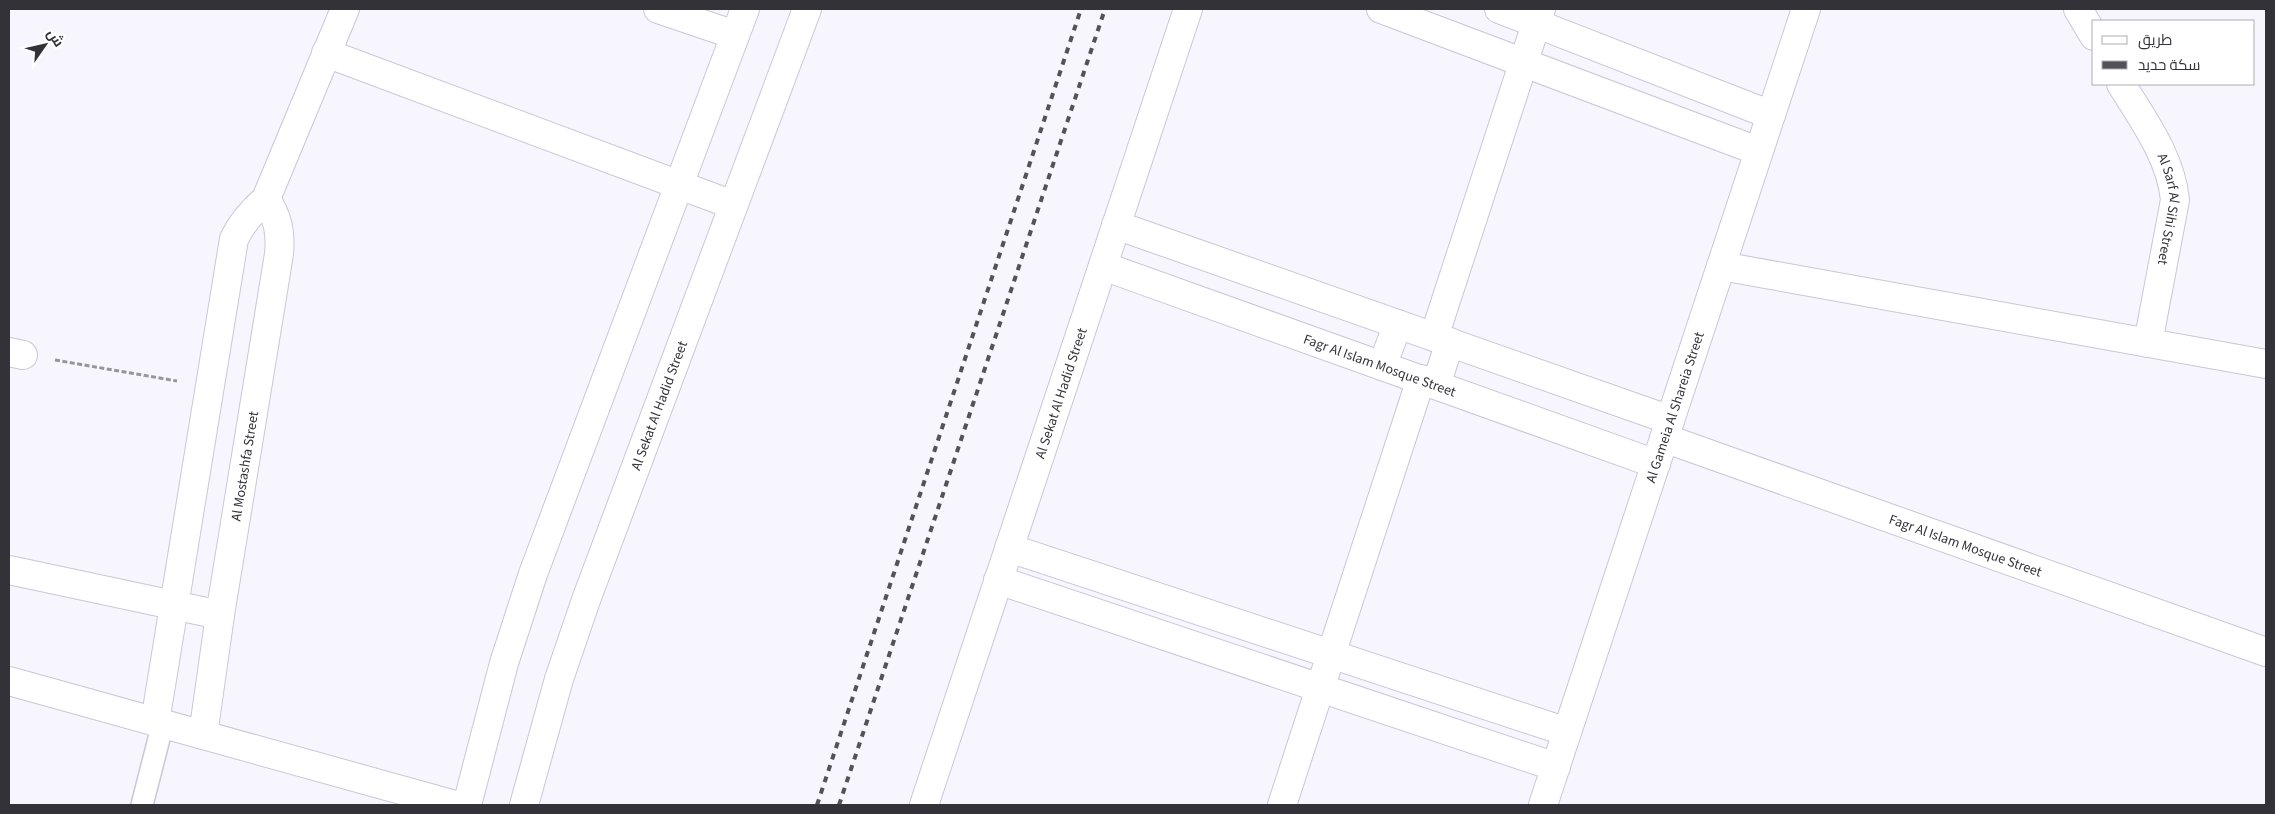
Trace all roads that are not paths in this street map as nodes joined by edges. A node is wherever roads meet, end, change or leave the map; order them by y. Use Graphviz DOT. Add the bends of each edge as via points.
graph roads {
  1 [pos="345,9"];
  2 [pos="658,9"];
  3 [pos="745,9"];
  4 [pos="807,9"];
  5 [pos="1188,9"];
  6 [pos="1381,9"];
  7 [pos="1499,9"];
  8 [pos="1806,9"];
  9 [pos="2078,9"];
  10 [pos="1539,16"];
  11 [pos="2092,33"];
  12 [pos="735,35"];
  13 [pos="326,52"];
  14 [pos="1524,62"];
  15 [pos="2122,85"];
  16 [pos="1771,115"];
  17 [pos="1758,151"];
  18 [pos="679,184"];
  19 [pos="266,199"];
  20 [pos="734,205"];
  21 [pos="1116,225"];
  22 [pos="1103,266"];
  23 [pos="1721,266"];
  24 [pos="1398,324"];
  25 [pos="1442,340"];
  26 [pos="2148,343"];
  27 [pos="2266,364"];
  28 [pos="1382,366"];
  29 [pos="1428,382"];
  30 [pos="1667,429"];
  31 [pos="1656,464"];
  32 [pos="1009,548"];
  33 [pos="9,570"];
  34 [pos="998,580"];
  35 [pos="174,605"];
  36 [pos="220,615"];
  37 [pos="2266,652"];
  38 [pos="1331,655"];
  39 [pos="9,681"];
  40 [pos="1320,688"];
  41 [pos="159,722"];
  42 [pos="1567,732"];
  43 [pos="203,735"];
  44 [pos="1556,767"];
  45 [pos="142,805"];
  46 [pos="455,805"];
  47 [pos="467,805"];
  48 [pos="524,805"];
  49 [pos="924,805"];
  50 [pos="1282,805"];
  51 [pos="1543,805"];
  1 -- 13 [label="street"];
  2 -- 12 [label="street"];
  3 -- 12 [label="street"];
  4 -- 20 [label="street, Al Sekat Al Hadid Street"];
  5 -- 21 [label="street, Al Sekat Al Hadid Street"];
  6 -- 14 [label="street"];
  7 -- 10 [label="street"];
  8 -- 16 [label="street, Al Gameia Al Shareia Street"];
  9 -- 11 [label="street"];
  10 -- 14 [label="street"];
  10 -- 16 [label="street"];
  12 -- 18 [label="street"];
  13 -- 18 [label="street"];
  13 -- 19 [label="street"];
  14 -- 17 [label="street"];
  14 -- 25 [label="street"];
  15 -- 26 [label="street, Al Sarf Al Sihi Street" via="2168,164 2175,200"];
  16 -- 17 [label="street, Al Gameia Al Shareia Street"];
  17 -- 23 [label="street, Al Gameia Al Shareia Street"];
  18 -- 20 [label="street"];
  18 -- 47 [label="street" via="533,574 504,663"];
  19 -- 35 [label="street" via="242,224 234,239"];
  19 -- 36 [label="street, Al Mostashfa Street" via="277,218 281,236"];
  20 -- 48 [label="street, Al Sekat Al Hadid Street" via="586,600 559,679"];
  21 -- 22 [label="street, Al Sekat Al Hadid Street"];
  21 -- 24 [label="street, Fagr Al Islam Mosque Street"];
  22 -- 28 [label="street, Fagr Al Islam Mosque Street"];
  22 -- 32 [label="street, Al Sekat Al Hadid Street"];
  23 -- 26 [label="street"];
  23 -- 30 [label="street, Al Gameia Al Shareia Street"];
  24 -- 25 [label="street, Fagr Al Islam Mosque Street"];
  24 -- 28 [label="street"];
  25 -- 29 [label="street"];
  25 -- 30 [label="street, Fagr Al Islam Mosque Street"];
  26 -- 27 [label="street"];
  28 -- 29 [label="street, Fagr Al Islam Mosque Street"];
  29 -- 31 [label="street, Fagr Al Islam Mosque Street"];
  29 -- 38 [label="street"];
  30 -- 31 [label="street, Al Gameia Al Shareia Street"];
  30 -- 37 [label="street, Fagr Al Islam Mosque Street"];
  31 -- 42 [label="street, Al Gameia Al Shareia Street"];
  32 -- 34 [label="street, Al Sekat Al Hadid Street"];
  32 -- 38 [label="street"];
  33 -- 35 [label="street"];
  34 -- 40 [label="street"];
  34 -- 49 [label="street, Al Sekat Al Hadid Street"];
  35 -- 36 [label="street"];
  35 -- 41 [label="street"];
  36 -- 43 [label="street, Al Mostashfa Street"];
  38 -- 40 [label="street"];
  38 -- 42 [label="street"];
  39 -- 41 [label="street"];
  40 -- 44 [label="street"];
  40 -- 50 [label="street"];
  41 -- 43 [label="street"];
  41 -- 45 [label="lane"];
  42 -- 44 [label="street, Al Gameia Al Shareia Street"];
  43 -- 46 [label="street"];
  44 -- 51 [label="street, Al Gameia Al Shareia Street"];
}
